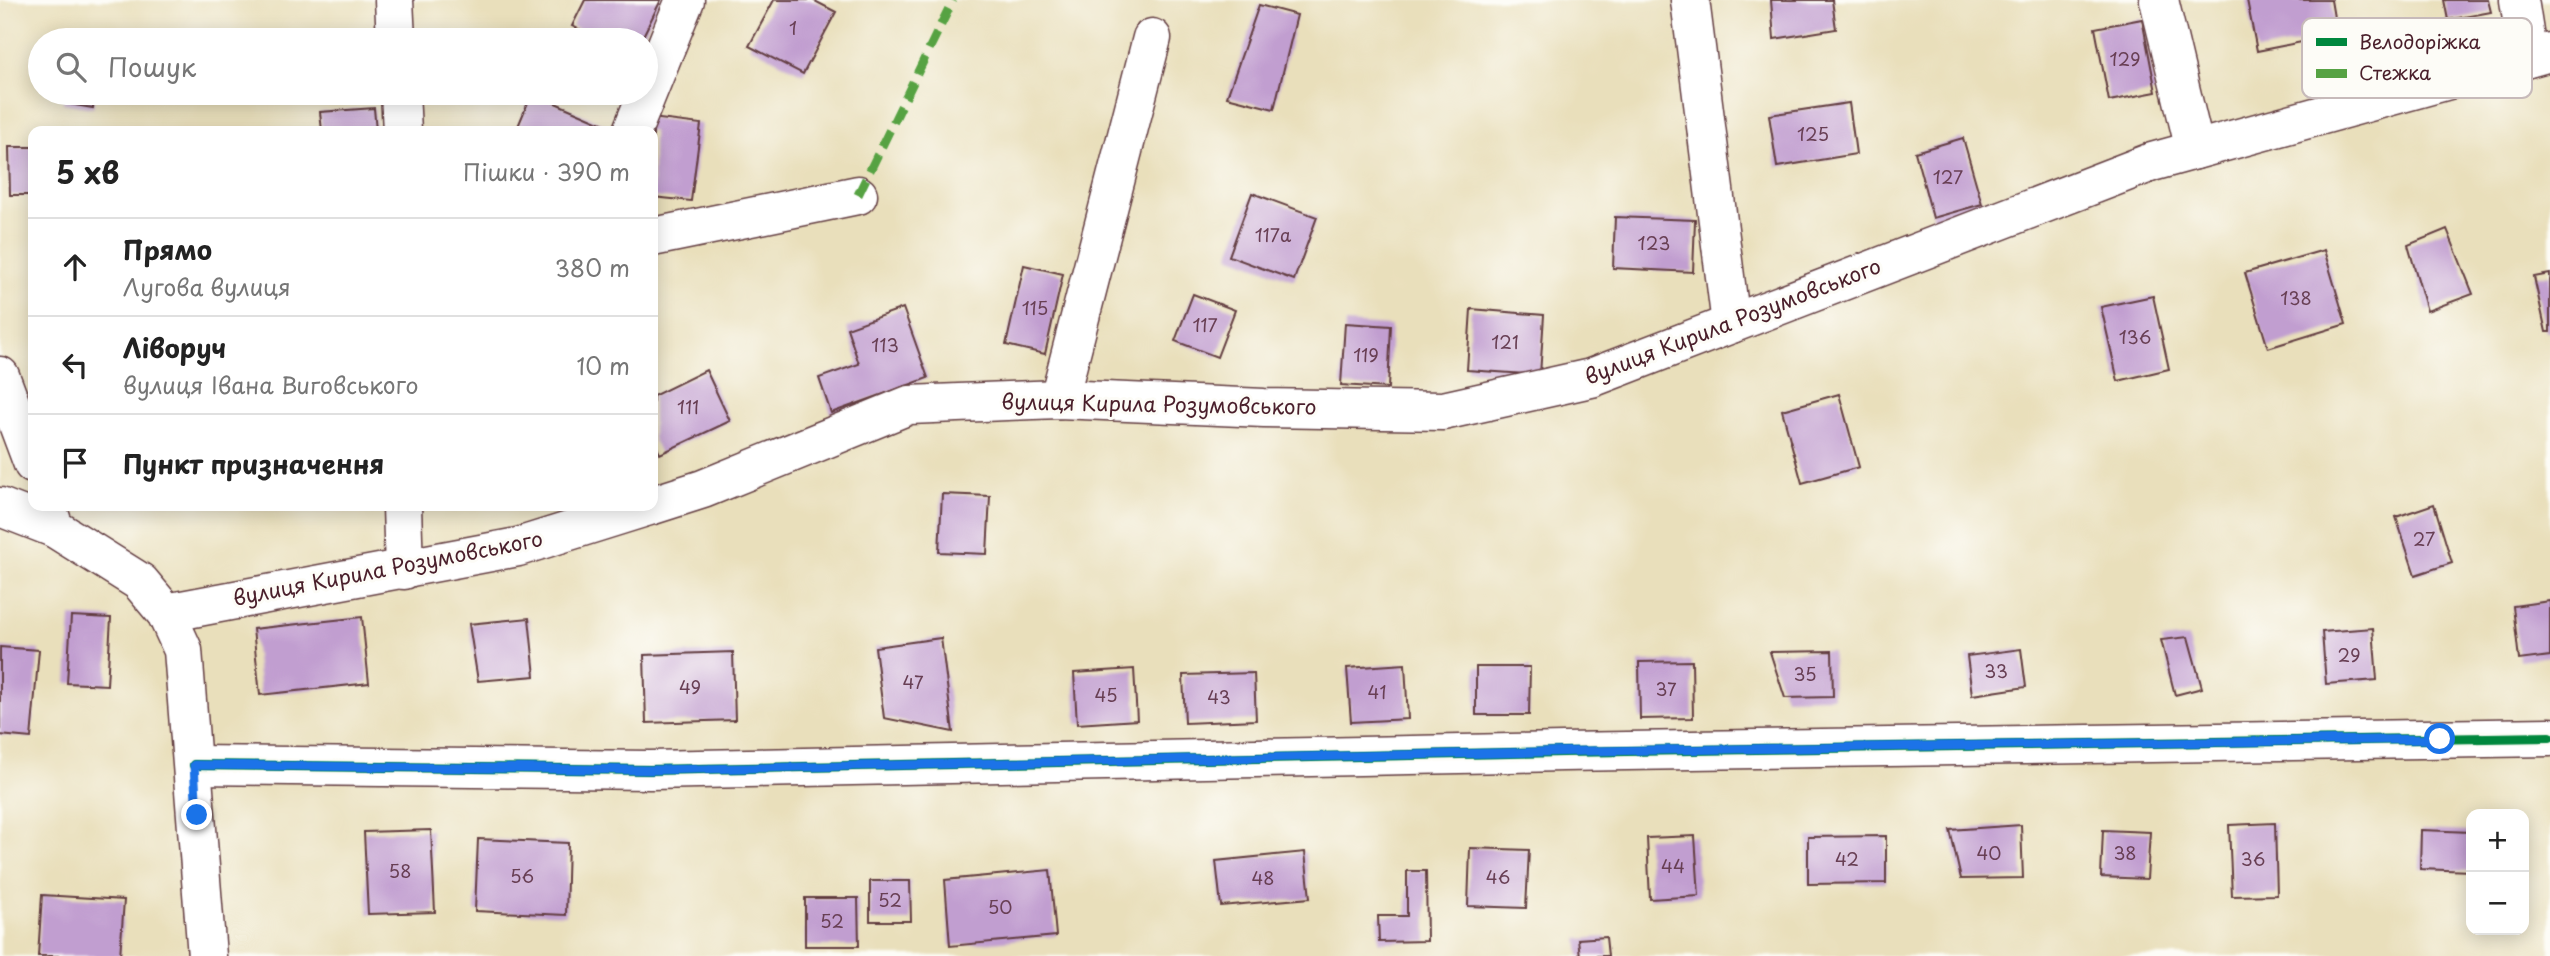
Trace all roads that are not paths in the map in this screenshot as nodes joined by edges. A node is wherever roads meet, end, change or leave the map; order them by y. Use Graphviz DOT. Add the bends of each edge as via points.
graph roads {
  1 [pos="394,0"];
  2 [pos="685,0"];
  3 [pos="1690,0"];
  4 [pos="2159,0"];
  5 [pos="2519,0"];
  6 [pos="2526,18"];
  7 [pos="395,28"];
  8 [pos="2532,36"];
  9 [pos="1152,38"];
  10 [pos="2539,55"];
  11 [pos="658,67"];
  12 [pos="2383,98"];
  13 [pos="401,105"];
  14 [pos="643,105"];
  15 [pos="402,126"];
  16 [pos="634,126"];
  17 [pos="2195,150"];
  18 [pos="858,195"];
  19 [pos="658,236"];
  20 [pos="1731,324"];
  21 [pos="0,376"];
  22 [pos="1059,399"];
  23 [pos="28,451"];
  24 [pos="658,503"];
  25 [pos="0,507"];
  26 [pos="402,511"];
  27 [pos="632,511"];
  28 [pos="50,517"];
  29 [pos="404,570"];
  30 [pos="166,613"];
  31 [pos="2550,737"];
  32 [pos="194,765"];
  33 [pos="207,956"];
  1 -- 7 [label="street"];
  2 -- 11 [label="street"];
  3 -- 20 [label="street"];
  4 -- 17 [label="street"];
  5 -- 6 [label="street"];
  8 -- 10 [label="street"];
  9 -- 22 [label="street"];
  12 -- 17 [label="street, вулиця Кирила Розумовського"];
  13 -- 15 [label="street"];
  14 -- 16 [label="street"];
  17 -- 20 [label="street, вулиця Кирила Розумовського" via="2152,162"];
  18 -- 19 [label="street"];
  20 -- 22 [label="street, вулиця Кирила Розумовського" via="1591,377 1443,411"];
  21 -- 23 [label="street"];
  22 -- 24 [label="street, вулиця Кирила Розумовського" via="909,405"];
  25 -- 28 [label="street"];
  26 -- 29 [label="street"];
  27 -- 29 [label="street, вулиця Кирила Розумовського" via="518,547"];
  28 -- 30 [label="street" via="140,582"];
  29 -- 30 [label="street, вулиця Кирила Розумовського"];
  30 -- 32 [label="street" via="183,650"];
  31 -- 32 [label="street" via="650,770"];
  32 -- 33 [label="street"];
}
